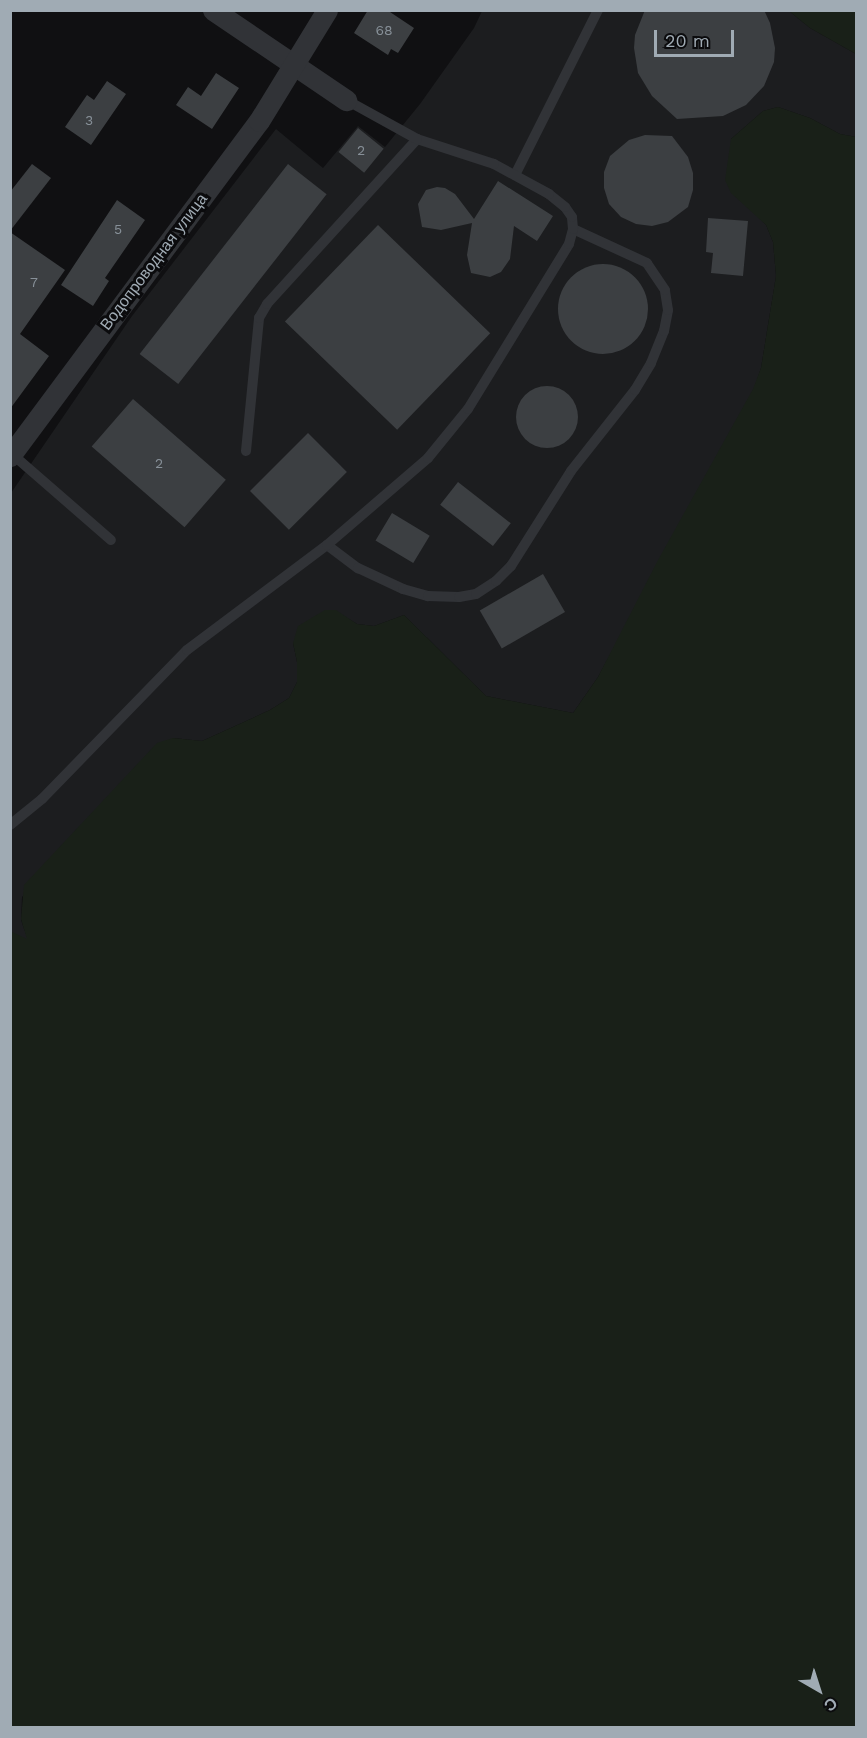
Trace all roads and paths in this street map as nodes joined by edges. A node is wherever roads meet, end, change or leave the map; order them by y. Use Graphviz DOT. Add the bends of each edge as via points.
graph roads {
  1 [pos="213,10"];
  2 [pos="327,10"];
  3 [pos="598,10"];
  4 [pos="295,66"];
  5 [pos="346,100"];
  6 [pos="417,139"];
  7 [pos="515,175"];
  8 [pos="573,229"];
  9 [pos="246,452"];
  10 [pos="11,455"];
  11 [pos="111,540"];
  12 [pos="327,545"];
  13 [pos="10,825"];
  1 -- 4 [label="street"];
  2 -- 4 [label="street, Водопроводная улица"];
  3 -- 7 [label="lane"];
  4 -- 5 [label="street"];
  4 -- 10 [label="street, Водопроводная улица" via="259,121"];
  5 -- 6 [label="lane"];
  6 -- 7 [label="lane" via="494,164"];
  6 -- 9 [label="lane" via="267,304 259,318"];
  7 -- 8 [label="lane" via="565,207 572,217"];
  8 -- 12 [label="lane" via="569,244 447,437 403,481"];
  8 -- 12 [label="lane" via="646,263 665,290 668,310 660,341 635,390 572,471 511,566 476,594 436,597 403,589 357,568"];
  10 -- 11 [label="lane"];
  12 -- 13 [label="lane" via="187,650 42,799"];
}
